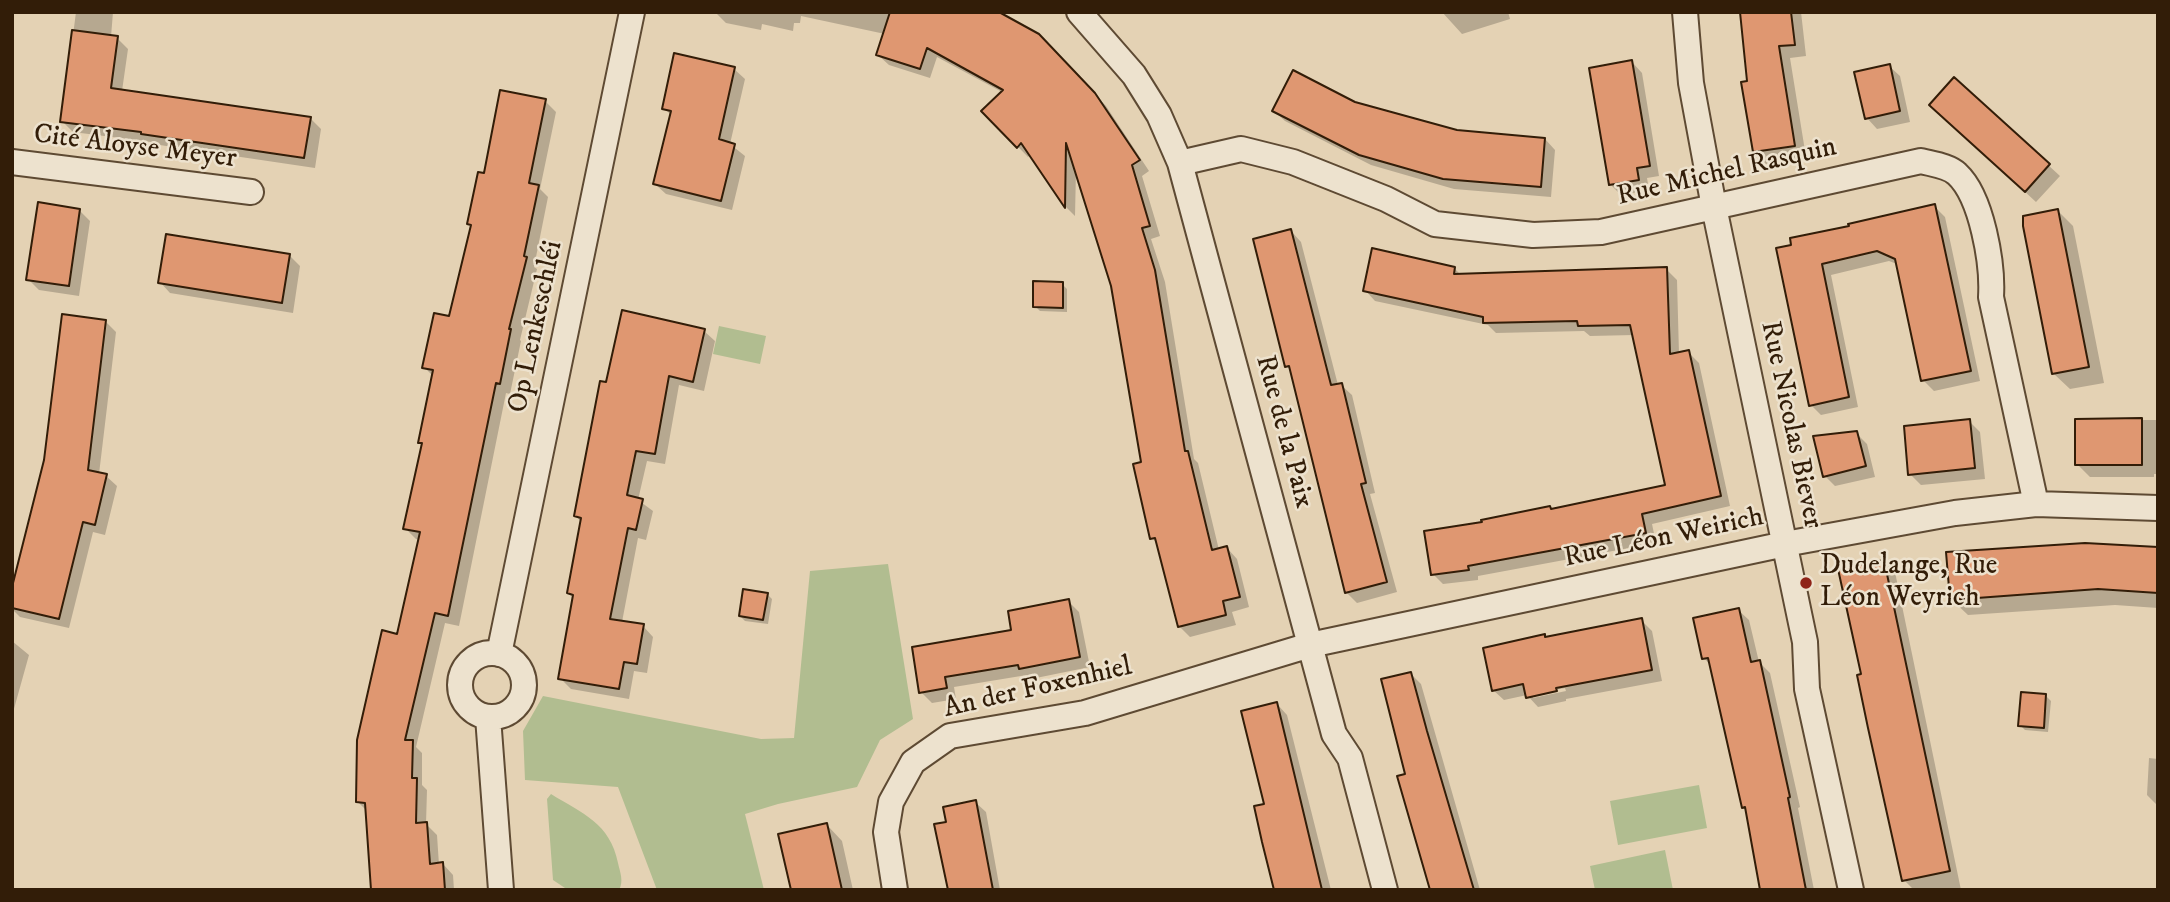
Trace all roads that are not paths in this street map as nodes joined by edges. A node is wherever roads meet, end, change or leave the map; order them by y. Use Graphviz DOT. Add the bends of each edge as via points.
graph roads {
  1 [pos="632,12"];
  2 [pos="1079,12"];
  3 [pos="1685,12"];
  4 [pos="12,162"];
  5 [pos="1180,163"];
  6 [pos="251,192"];
  7 [pos="1714,207"];
  8 [pos="2036,504"];
  9 [pos="2158,508"];
  10 [pos="1785,544"];
  11 [pos="1310,645"];
  12 [pos="499,654"];
  13 [pos="488,718"];
  14 [pos="501,890"];
  15 [pos="895,890"];
  16 [pos="1385,890"];
  17 [pos="1851,890"];
  1 -- 12 [label="street, Op Lenkeschléi"];
  2 -- 5 [label="street, Rue de la Paix" via="1134,75 1159,115"];
  3 -- 7 [label="street, Rue Nicolas Biever" via="1691,83"];
  4 -- 6 [label="street, Cité Aloyse Meyer"];
  5 -- 7 [label="street, Rue Michel Rasquin" via="1241,149 1293,162 1435,224 1533,235 1601,232"];
  5 -- 11 [label="street, Rue de la Paix"];
  7 -- 8 [label="street, Rue Michel Rasquin" via="1921,160 1954,171 1970,189 1979,218 1992,278 1991,297"];
  7 -- 10 [label="street, Rue Nicolas Biever"];
  8 -- 9 [label="street, Rue Léon Weirich"];
  8 -- 10 [label="street, Rue Léon Weirich" via="1955,513"];
  10 -- 11 [label="street, Rue Léon Weirich"];
  10 -- 17 [label="street, Rue Nicolas Biever" via="1805,642 1807,690"];
  11 -- 15 [label="street, An der Foxenhiel" via="1085,713 950,736 913,762 891,802 886,832"];
  11 -- 16 [label="street, Rue de la Paix" via="1334,734 1350,758"];
  12 -- 13 [label="street" via="509,658 521,673 523,693 514,709"];
  12 -- 13 [label="street" via="470,661 460,679 469,708"];
  13 -- 14 [label="street"];
}
